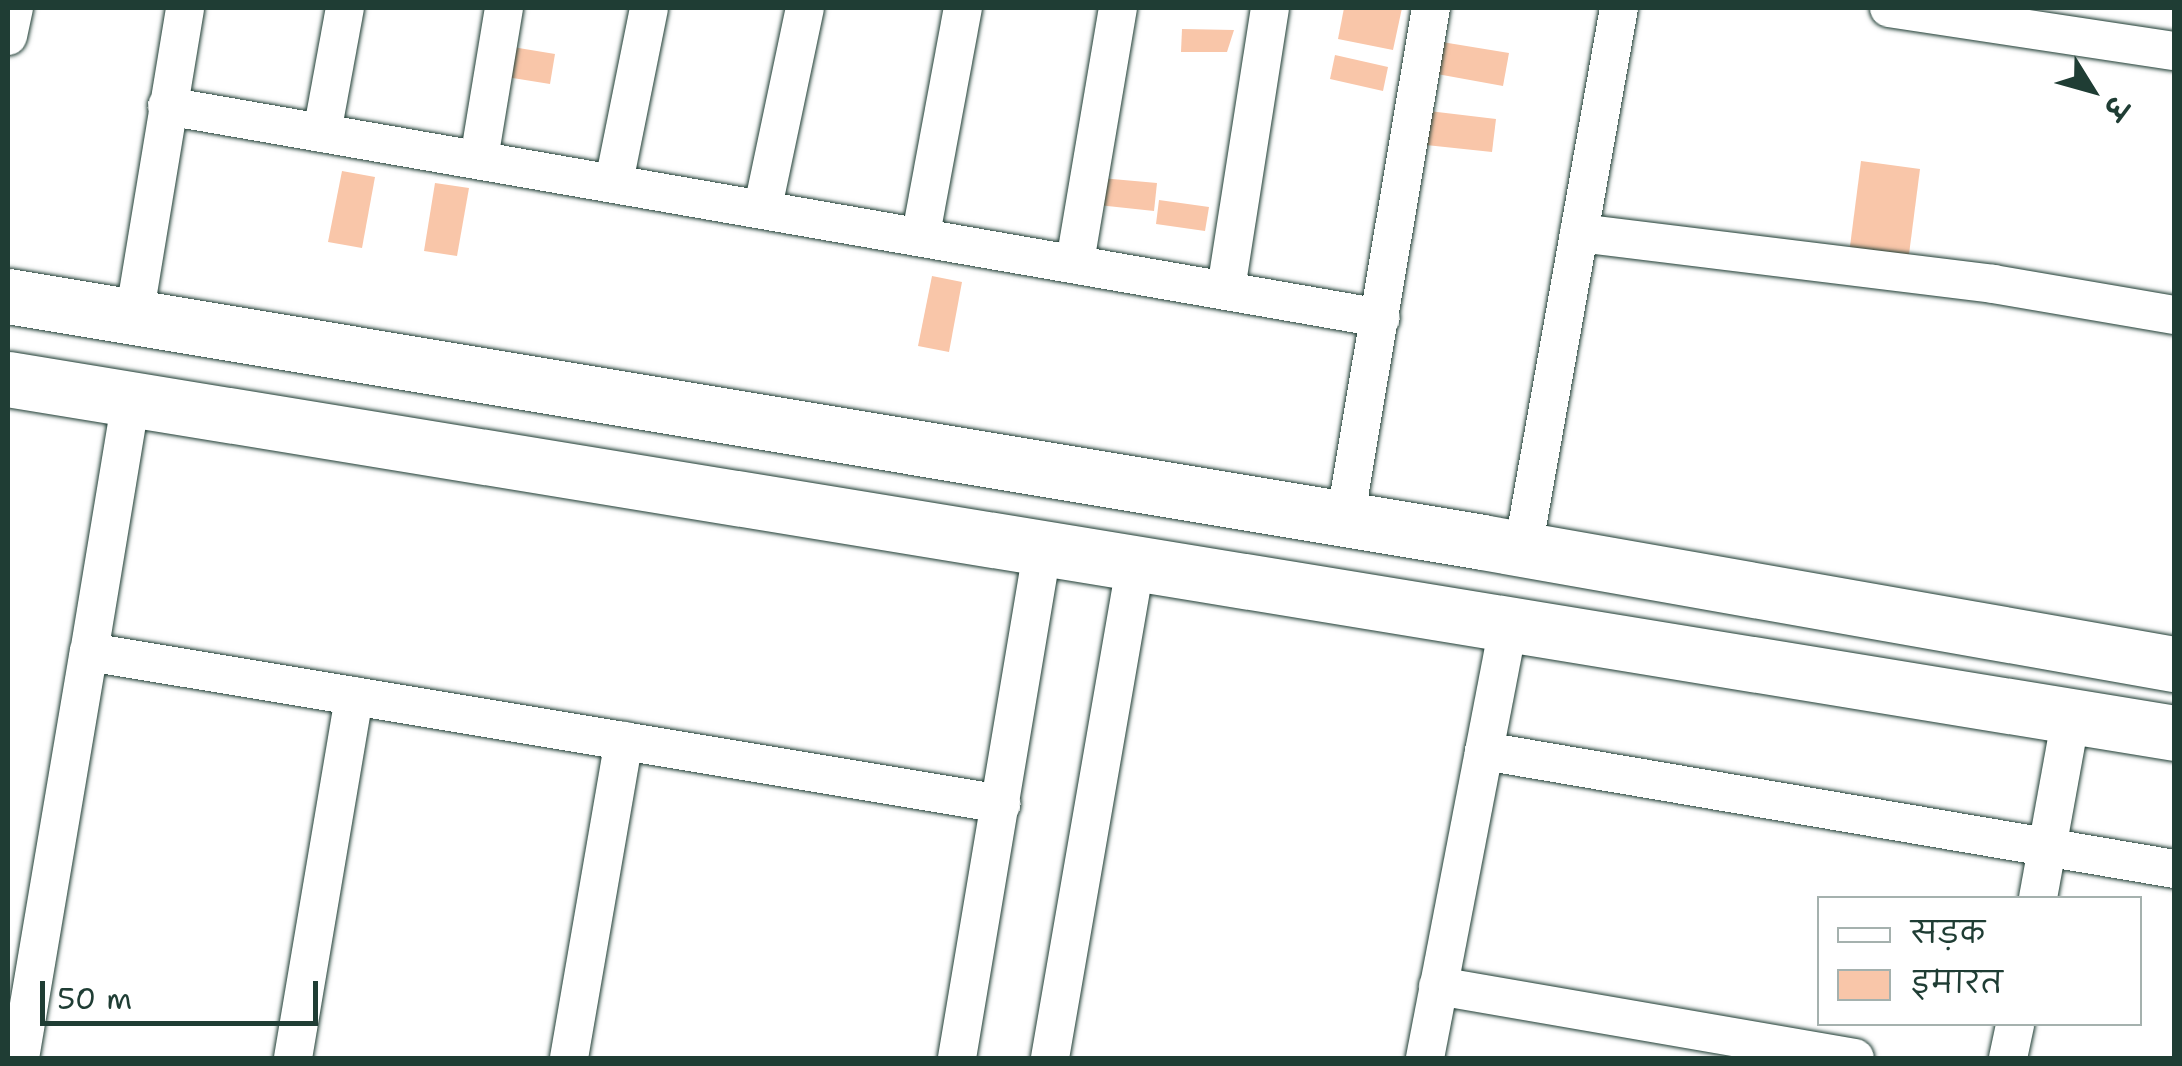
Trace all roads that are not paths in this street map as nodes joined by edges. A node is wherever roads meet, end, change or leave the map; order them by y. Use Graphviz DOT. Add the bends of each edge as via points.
graph roads {
  1 [pos="14,8"];
  2 [pos="185,8"];
  3 [pos="345,8"];
  4 [pos="504,8"];
  5 [pos="649,8"];
  6 [pos="805,8"];
  7 [pos="963,8"];
  8 [pos="1118,8"];
  9 [pos="1270,8"];
  10 [pos="1431,8"];
  11 [pos="1620,8"];
  12 [pos="1889,8"];
  13 [pos="8,36"];
  14 [pos="2174,51"];
  15 [pos="166,106"];
  16 [pos="322,133"];
  17 [pos="479,159"];
  18 [pos="614,182"];
  19 [pos="763,207"];
  20 [pos="1579,233"];
  21 [pos="921,234"];
  22 [pos="1074,262"];
  23 [pos="1226,289"];
  24 [pos="8,296"];
  25 [pos="2174,315"];
  26 [pos="134,317"];
  27 [pos="1382,318"];
  28 [pos="8,379"];
  29 [pos="131,399"];
  30 [pos="1345,520"];
  31 [pos="1043,546"];
  32 [pos="1522,550"];
  33 [pos="1136,561"];
  34 [pos="1509,622"];
  35 [pos="89,652"];
  36 [pos="2174,664"];
  37 [pos="354,696"];
  38 [pos="2071,716"];
  39 [pos="2174,733"];
  40 [pos="624,741"];
  41 [pos="1484,752"];
  42 [pos="1000,804"];
  43 [pos="2047,846"];
  44 [pos="2174,869"];
  45 [pos="2038,896"];
  46 [pos="1438,986"];
  47 [pos="2014,1026"];
  48 [pos="20,1058"];
  49 [pos="293,1058"];
  50 [pos="570,1058"];
  51 [pos="958,1058"];
  52 [pos="1050,1058"];
  53 [pos="1424,1058"];
  54 [pos="1855,1058"];
  55 [pos="2008,1058"];
  1 -- 13 [label="street"];
  2 -- 15 [label="street"];
  3 -- 16 [label="street"];
  4 -- 17 [label="street"];
  5 -- 18 [label="street"];
  6 -- 19 [label="street"];
  7 -- 21 [label="street"];
  8 -- 22 [label="street"];
  9 -- 23 [label="street"];
  10 -- 27 [label="street"];
  11 -- 20 [label="street"];
  12 -- 14 [label="street"];
  15 -- 16 [label="street"];
  15 -- 26 [label="street"];
  16 -- 17 [label="street"];
  17 -- 18 [label="street"];
  18 -- 19 [label="street"];
  19 -- 21 [label="street"];
  20 -- 25 [label="street" via="1993,284"];
  20 -- 32 [label="street"];
  21 -- 22 [label="street"];
  22 -- 23 [label="street"];
  23 -- 27 [label="street"];
  24 -- 26 [label="street"];
  26 -- 30 [label="street"];
  27 -- 30 [label="street"];
  28 -- 29 [label="street"];
  29 -- 31 [label="street"];
  29 -- 35 [label="street"];
  30 -- 32 [label="street"];
  31 -- 33 [label="street"];
  31 -- 42 [label="street"];
  32 -- 36 [label="street"];
  33 -- 34 [label="street"];
  33 -- 52 [label="street"];
  34 -- 38 [label="street"];
  34 -- 41 [label="street"];
  35 -- 37 [label="street"];
  35 -- 48 [label="street"];
  37 -- 40 [label="street"];
  37 -- 49 [label="street"];
  38 -- 39 [label="street"];
  38 -- 43 [label="street"];
  40 -- 42 [label="street"];
  40 -- 50 [label="street"];
  41 -- 43 [label="street"];
  41 -- 46 [label="street"];
  42 -- 51 [label="street"];
  43 -- 44 [label="street"];
  43 -- 45 [label="street"];
  46 -- 53 [label="street"];
  46 -- 54 [label="street"];
  47 -- 55 [label="street"];
}
